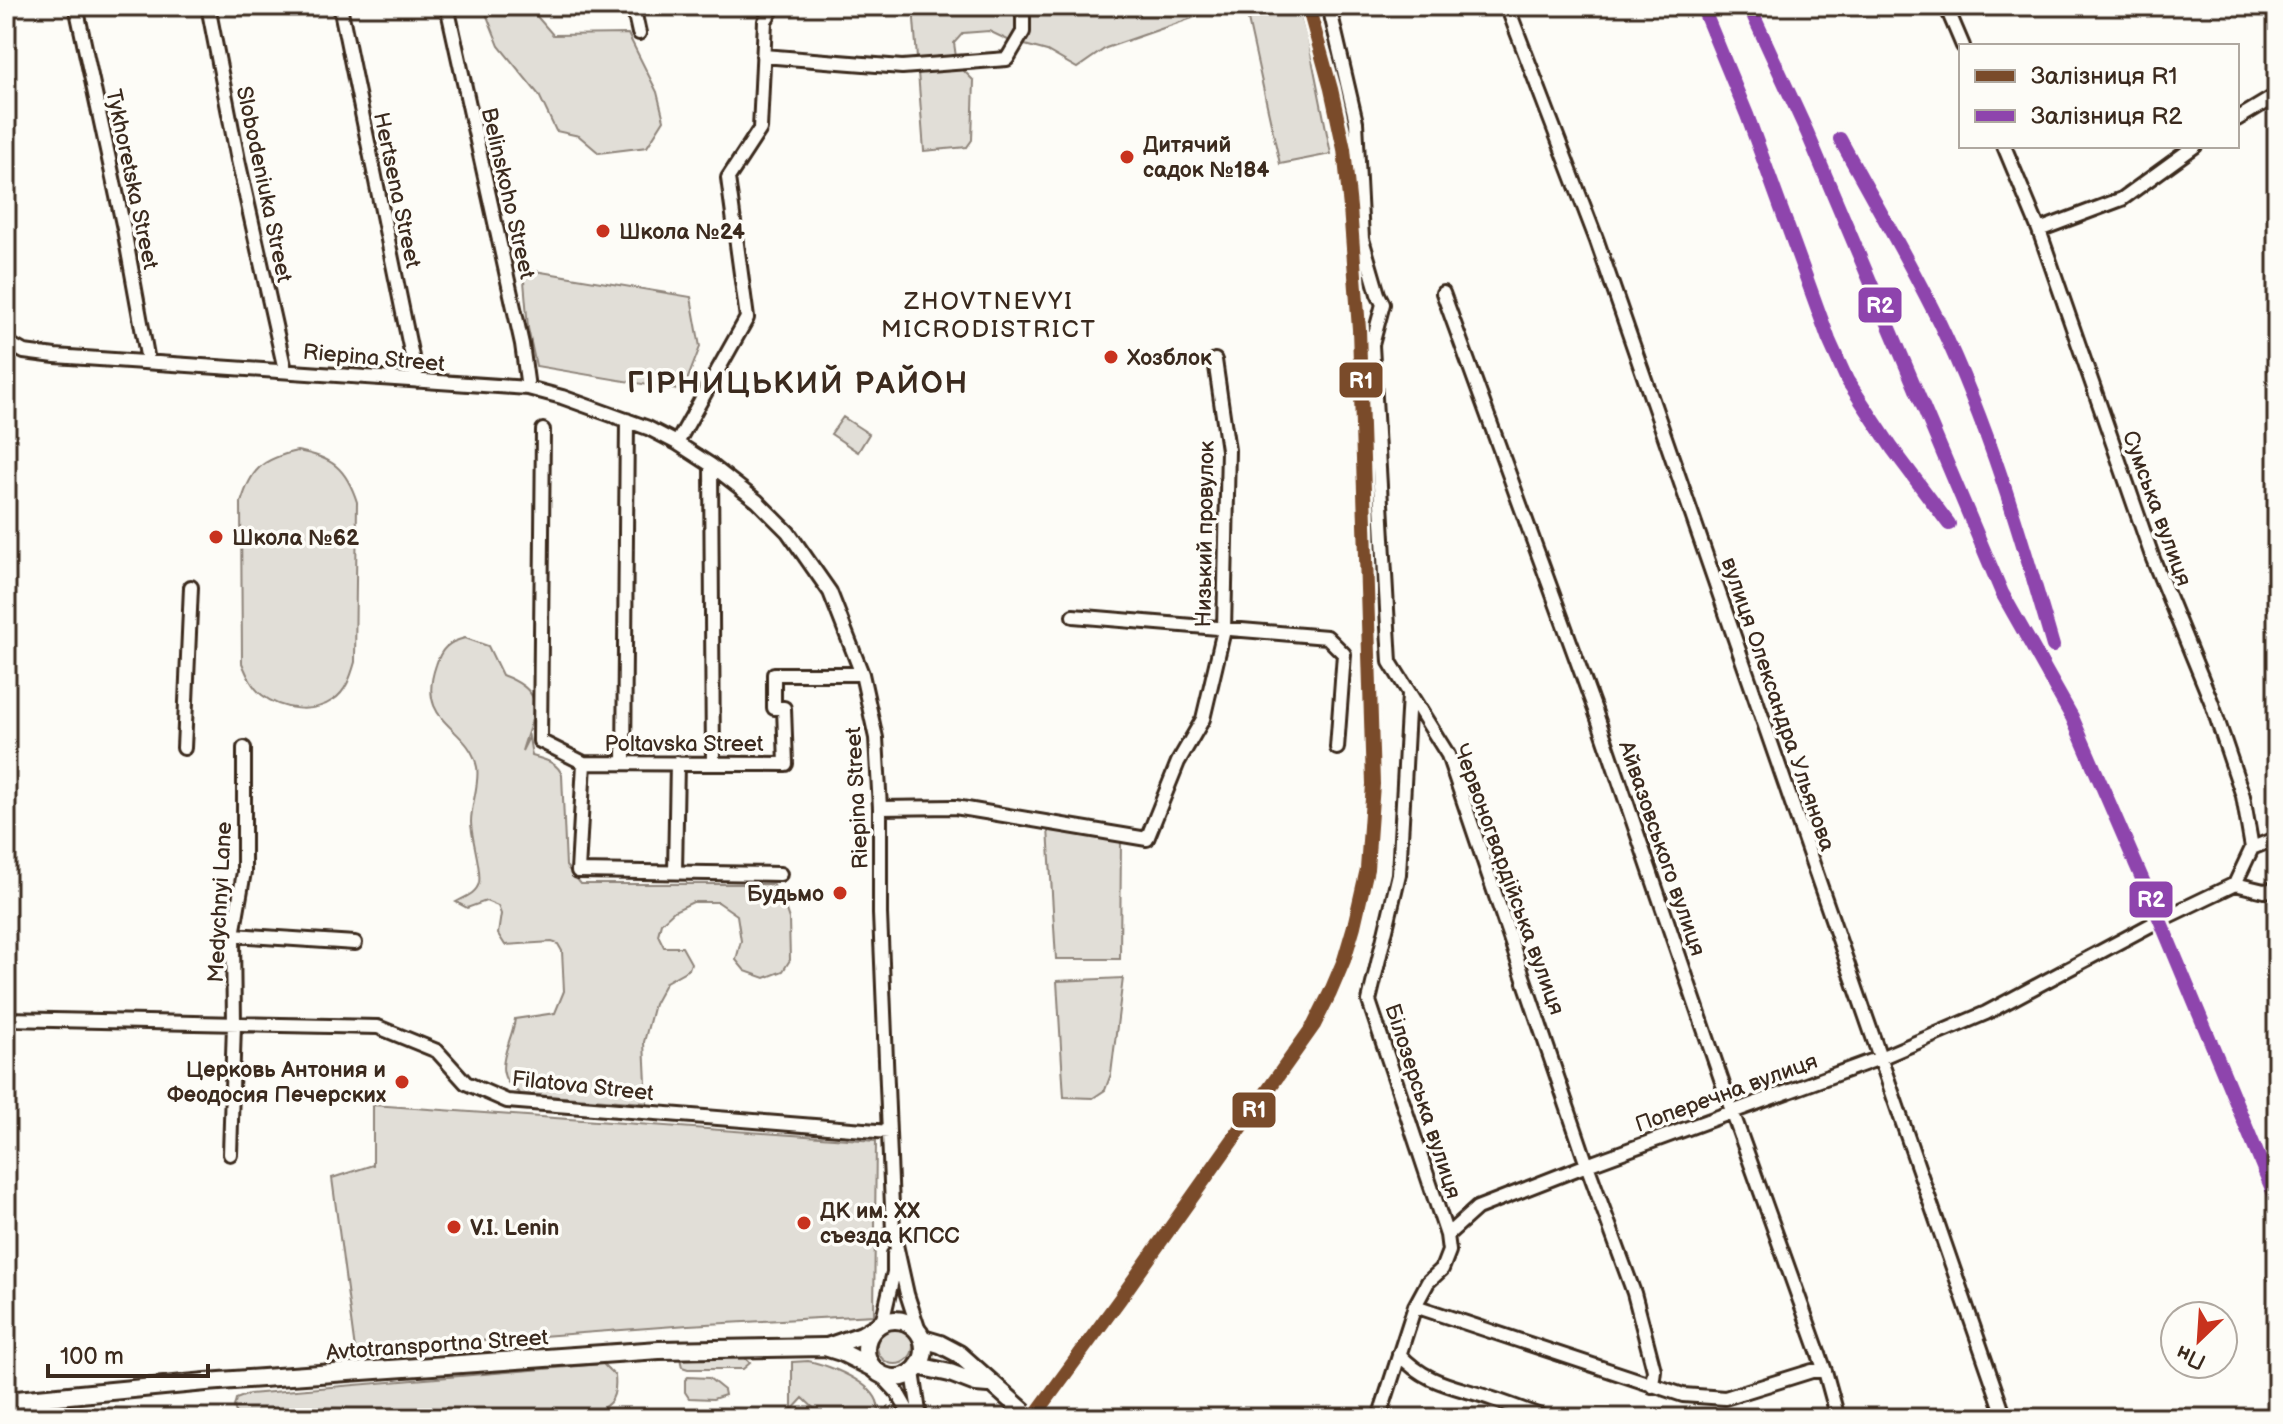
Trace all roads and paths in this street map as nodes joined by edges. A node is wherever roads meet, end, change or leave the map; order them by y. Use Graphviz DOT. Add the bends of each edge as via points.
graph roads {
  1 [pos="76,6"];
  2 [pos="208,6"];
  3 [pos="340,6"];
  4 [pos="447,6"];
  5 [pos="633,6"];
  6 [pos="774,6"];
  7 [pos="1023,6"];
  8 [pos="1329,6"];
  9 [pos="1507,6"];
  10 [pos="1946,6"];
  11 [pos="639,33"];
  12 [pos="1962,44"];
  13 [pos="763,56"];
  14 [pos="2277,95"];
  15 [pos="2239,118"];
  16 [pos="2005,148"];
  17 [pos="2192,148"];
  18 [pos="2039,230"];
  19 [pos="1443,293"];
  20 [pos="6,342"];
  21 [pos="1215,360"];
  22 [pos="148,361"];
  23 [pos="285,370"];
  24 [pos="417,381"];
  25 [pos="528,388"];
  26 [pos="627,420"];
  27 [pos="543,430"];
  28 [pos="677,443"];
  29 [pos="711,465"];
  30 [pos="191,587"];
  31 [pos="1073,616"];
  32 [pos="1224,628"];
  33 [pos="862,674"];
  34 [pos="1409,694"];
  35 [pos="184,748"];
  36 [pos="244,748"];
  37 [pos="1337,748"];
  38 [pos="584,763"];
  39 [pos="624,763"];
  40 [pos="677,763"];
  41 [pos="713,763"];
  42 [pos="880,808"];
  43 [pos="2277,838"];
  44 [pos="2252,848"];
  45 [pos="675,872"];
  46 [pos="780,874"];
  47 [pos="2235,884"];
  48 [pos="2277,889"];
  49 [pos="233,935"];
  50 [pos="355,943"];
  51 [pos="6,1019"];
  52 [pos="234,1024"];
  53 [pos="1880,1058"];
  54 [pos="1732,1111"];
  55 [pos="889,1132"];
  56 [pos="230,1154"];
  57 [pos="1587,1165"];
  58 [pos="893,1231"];
  59 [pos="1447,1235"];
  60 [pos="1415,1306"];
  61 [pos="878,1325"];
  62 [pos="921,1335"];
  63 [pos="825,1347"];
  64 [pos="1399,1354"];
  65 [pos="916,1369"];
  66 [pos="877,1371"];
  67 [pos="1825,1371"];
  68 [pos="993,1384"];
  69 [pos="1652,1386"];
  70 [pos="6,1401"];
  71 [pos="912,1418"];
  72 [pos="920,1418"];
  73 [pos="1031,1418"];
  74 [pos="1379,1418"];
  75 [pos="1546,1418"];
  76 [pos="1838,1418"];
  77 [pos="2005,1418"];
  1 -- 22 [label="street, Tykhoretska Street"];
  2 -- 23 [label="street, Slobodeniuka Street"];
  3 -- 24 [label="street, Hertsena Street"];
  4 -- 25 [label="street, Belinskoho Street"];
  5 -- 11 [label="street"];
  6 -- 13 [label="street" via="765,21"];
  7 -- 13 [label="street" via="1023,32 1007,59 902,67"];
  8 -- 34 [label="street, Червоногвардійська вулиця" via="1356,122 1362,239 1383,304 1372,345 1390,662"];
  9 -- 53 [label="street, вулиця Олександра Ульянова" via="1597,241"];
  10 -- 12 [label="street"];
  13 -- 28 [label="street" via="760,129 728,178 747,318"];
  14 -- 15 [label="street"];
  16 -- 18 [label="street, Сумська вулиця"];
  17 -- 18 [label="street" via="2122,199"];
  18 -- 44 [label="street, Сумська вулиця" via="2153,559 2211,701 2243,796"];
  19 -- 54 [label="street, Айвазовського вулиця" via="1595,710"];
  20 -- 22 [label="street, Riepina Street" via="24,352"];
  21 -- 32 [label="street, Низький провулок" via="1228,450"];
  22 -- 23 [label="street, Riepina Street"];
  23 -- 24 [label="street, Riepina Street"];
  24 -- 25 [label="street, Riepina Street"];
  25 -- 26 [label="street, Riepina Street"];
  26 -- 28 [label="street, Riepina Street"];
  26 -- 39 [label="street"];
  27 -- 38 [label="street, Poltavska Street" via="540,741"];
  28 -- 29 [label="street, Riepina Street"];
  29 -- 33 [label="street, Riepina Street" via="788,532 830,592"];
  29 -- 41 [label="street"];
  30 -- 35 [label="street"];
  31 -- 32 [label="street"];
  32 -- 37 [label="street" via="1327,637 1344,654"];
  32 -- 42 [label="street, Низький провулок" via="1203,719 1178,762 1147,839 955,807"];
  33 -- 41 [label="street, Poltavska Street" via="774,674 774,708 784,708 786,764"];
  33 -- 42 [label="street, Riepina Street" via="876,738"];
  34 -- 57 [label="street, Червоногвардійська вулиця" via="1448,755"];
  34 -- 59 [label="street, Білозерська вулиця" via="1399,874 1369,1001"];
  36 -- 49 [label="street, Medychnyi Lane" via="244,872"];
  38 -- 39 [label="street, Poltavska Street"];
  38 -- 45 [label="street" via="578,871"];
  39 -- 40 [label="street, Poltavska Street"];
  40 -- 41 [label="street, Poltavska Street"];
  40 -- 45 [label="street"];
  42 -- 55 [label="street, Riepina Street"];
  43 -- 44 [label="street"];
  44 -- 47 [label="street"];
  45 -- 46 [label="street"];
  47 -- 48 [label="street"];
  47 -- 53 [label="street, Поперечна вулиця" via="1986,1013"];
  49 -- 50 [label="street"];
  49 -- 52 [label="street, Medychnyi Lane"];
  51 -- 52 [label="street, Filatova Street"];
  52 -- 55 [label="street, Filatova Street" via="378,1027 437,1051 466,1083 507,1101"];
  52 -- 56 [label="street, Medychnyi Lane"];
  53 -- 54 [label="street, Поперечна вулиця"];
  53 -- 77 [label="street, вулиця Олександра Ульянова"];
  54 -- 57 [label="street, Поперечна вулиця"];
  54 -- 67 [label="street, Айвазовського вулиця"];
  55 -- 58 [label="street, Riepina Street"];
  57 -- 59 [label="street, Поперечна вулиця" via="1477,1208"];
  57 -- 69 [label="street, Червоногвардійська вулиця" via="1634,1293 1654,1370"];
  58 -- 61 [label="street" via="894,1272"];
  58 -- 62 [label="street, Riepina Street"];
  59 -- 60 [label="street" via="1449,1251 1442,1269"];
  60 -- 64 [label="street"];
  60 -- 69 [label="street"];
  61 -- 62 [label="main road" via="895,1319"];
  61 -- 63 [label="main road"];
  61 -- 66 [label="main road" via="867,1340 866,1355"];
  62 -- 65 [label="main road" via="924,1351"];
  62 -- 68 [label="main road" via="959,1354"];
  63 -- 66 [label="main road"];
  63 -- 70 [label="main road, Avtotransportna Street" via="643,1351"];
  64 -- 74 [label="street"];
  64 -- 75 [label="street" via="1413,1370 1443,1384"];
  65 -- 66 [label="main road" via="897,1378"];
  65 -- 68 [label="main road"];
  65 -- 72 [label="street"];
  66 -- 71 [label="street"];
  67 -- 69 [label="street" via="1725,1398"];
  67 -- 76 [label="street, Айвазовського вулиця"];
  68 -- 73 [label="main road"];
}
